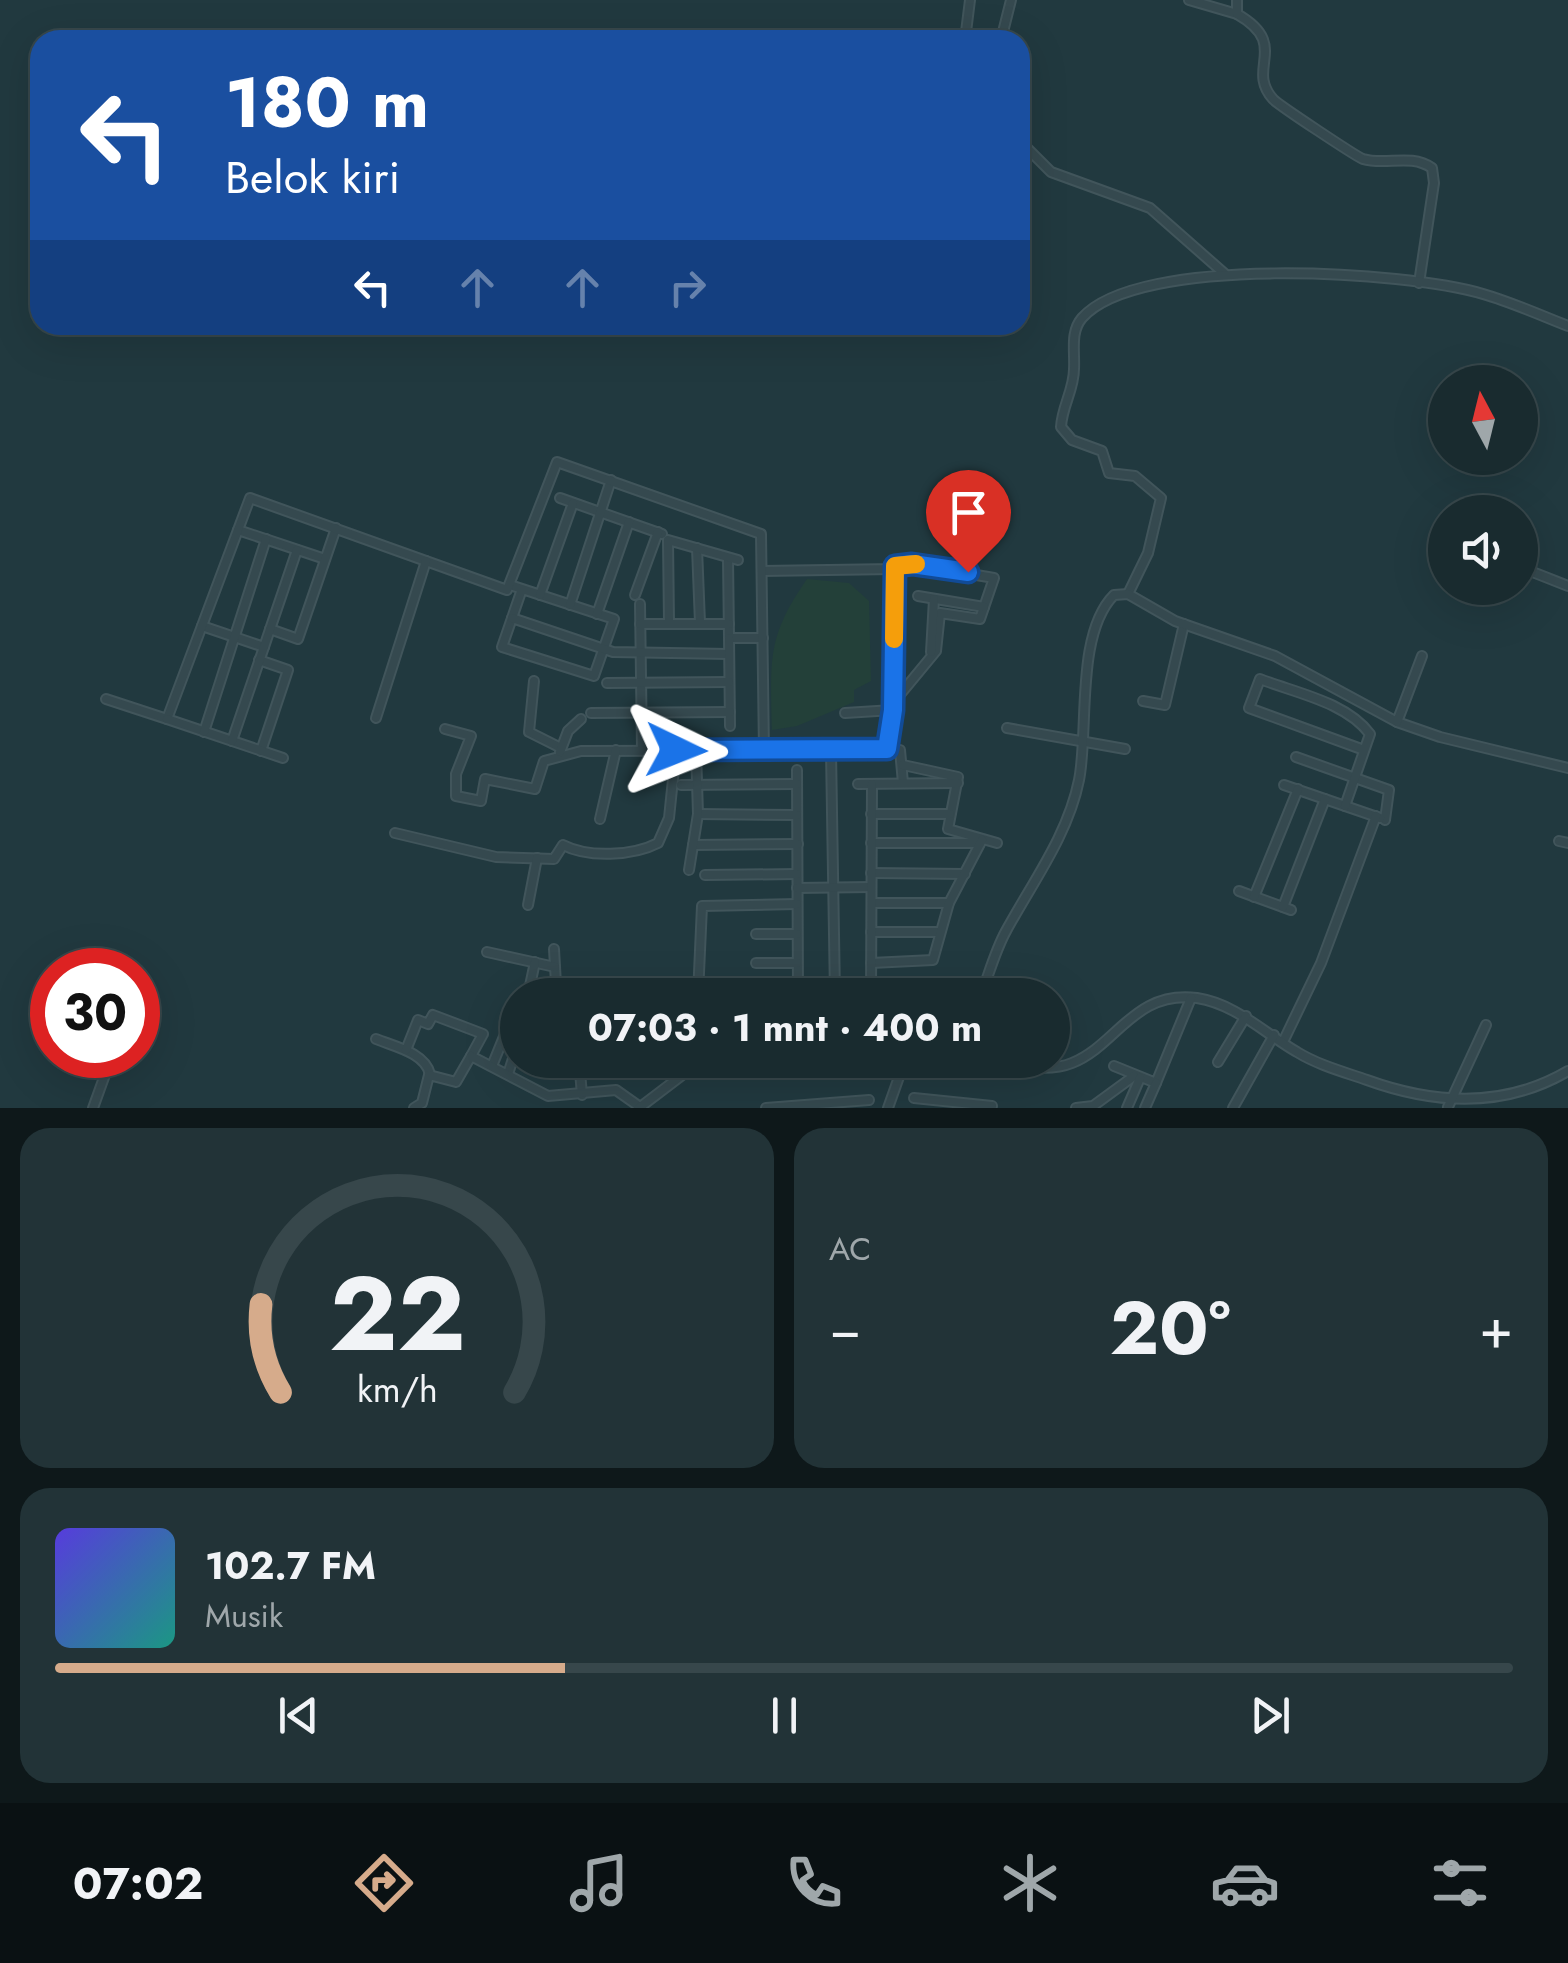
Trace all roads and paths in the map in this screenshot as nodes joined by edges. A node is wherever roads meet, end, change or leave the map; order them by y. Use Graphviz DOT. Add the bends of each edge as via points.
graph roads {
  1 [pos="970,0"];
  2 [pos="1011,0"];
  3 [pos="1189,0"];
  4 [pos="1237,0"];
  5 [pos="1236,14"];
  6 [pos="966,30"];
  7 [pos="1003,30"];
  8 [pos="1030,151"];
  9 [pos="1224,274"];
  10 [pos="1419,283"];
  11 [pos="1568,326"];
  12 [pos="611,480"];
  13 [pos="560,498"];
  14 [pos="573,503"];
  15 [pos="600,512"];
  16 [pos="628,522"];
  17 [pos="336,528"];
  18 [pos="238,530"];
  19 [pos="266,540"];
  20 [pos="698,548"];
  21 [pos="297,550"];
  22 [pos="325,560"];
  23 [pos="426,560"];
  24 [pos="894,569"];
  25 [pos="762,571"];
  26 [pos="1538,574"];
  27 [pos="510,585"];
  28 [pos="1568,586"];
  29 [pos="522,589"];
  30 [pos="1128,594"];
  31 [pos="540,595"];
  32 [pos="918,596"];
  33 [pos="934,599"];
  34 [pos="570,604"];
  35 [pos="984,607"];
  36 [pos="597,614"];
  37 [pos="512,618"];
  38 [pos="668,623"];
  39 [pos="700,623"];
  40 [pos="640,624"];
  41 [pos="729,624"];
  42 [pos="1184,624"];
  43 [pos="202,626"];
  44 [pos="270,629"];
  45 [pos="236,638"];
  46 [pos="729,638"];
  47 [pos="763,638"];
  48 [pos="264,648"];
  49 [pos="604,648"];
  50 [pos="640,653"];
  51 [pos="729,654"];
  52 [pos="1422,656"];
  53 [pos="931,657"];
  54 [pos="259,660"];
  55 [pos="534,681"];
  56 [pos="640,682"];
  57 [pos="729,682"];
  58 [pos="607,683"];
  59 [pos="106,699"];
  60 [pos="1144,701"];
  61 [pos="893,707"];
  62 [pos="730,712"];
  63 [pos="591,713"];
  64 [pos="641,713"];
  65 [pos="846,713"];
  66 [pos="376,718"];
  67 [pos="581,719"];
  68 [pos="167,720"];
  69 [pos="1397,722"];
  70 [pos="730,726"];
  71 [pos="1006,728"];
  72 [pos="445,729"];
  73 [pos="204,732"];
  74 [pos="1081,738"];
  75 [pos="232,741"];
  76 [pos="887,749"];
  77 [pos="616,750"];
  78 [pos="642,750"];
  79 [pos="676,750"];
  80 [pos="696,750"];
  81 [pos="1125,750"];
  82 [pos="1364,750"];
  83 [pos="261,751"];
  84 [pos="831,751"];
  85 [pos="560,752"];
  86 [pos="764,752"];
  87 [pos="1296,757"];
  88 [pos="283,758"];
  89 [pos="903,765"];
  90 [pos="1568,768"];
  91 [pos="796,770"];
  92 [pos="1354,778"];
  93 [pos="903,783"];
  94 [pos="958,783"];
  95 [pos="797,784"];
  96 [pos="858,784"];
  97 [pos="872,784"];
  98 [pos="1284,784"];
  99 [pos="681,785"];
  100 [pos="697,785"];
  101 [pos="1298,789"];
  102 [pos="1325,799"];
  103 [pos="1345,806"];
  104 [pos="698,814"];
  105 [pos="871,814"];
  106 [pos="950,814"];
  107 [pos="797,815"];
  108 [pos="600,819"];
  109 [pos="1384,819"];
  110 [pos="395,833"];
  111 [pos="981,841"];
  112 [pos="872,843"];
  113 [pos="997,843"];
  114 [pos="798,844"];
  115 [pos="693,846"];
  116 [pos="537,858"];
  117 [pos="688,870"];
  118 [pos="871,873"];
  119 [pos="797,874"];
  120 [pos="965,874"];
  121 [pos="705,875"];
  122 [pos="871,887"];
  123 [pos="797,888"];
  124 [pos="834,888"];
  125 [pos="1240,891"];
  126 [pos="1254,897"];
  127 [pos="872,902"];
  128 [pos="949,903"];
  129 [pos="797,904"];
  130 [pos="528,905"];
  131 [pos="871,932"];
  132 [pos="939,932"];
  133 [pos="756,934"];
  134 [pos="797,934"];
  135 [pos="554,949"];
  136 [pos="487,952"];
  137 [pos="535,962"];
  138 [pos="871,962"];
  139 [pos="756,963"];
  140 [pos="797,964"];
  141 [pos="556,966"];
  142 [pos="532,978"];
  143 [pos="556,978"];
  144 [pos="699,978"];
  145 [pos="797,978"];
  146 [pos="835,978"];
  147 [pos="871,978"];
  148 [pos="988,978"];
  149 [pos="1191,998"];
  150 [pos="1243,1021"];
  151 [pos="1486,1025"];
  152 [pos="376,1039"];
  153 [pos="1272,1039"];
  154 [pos="1283,1042"];
  155 [pos="500,1046"];
  156 [pos="406,1050"];
  157 [pos="471,1056"];
  158 [pos="1218,1062"];
  159 [pos="1070,1064"];
  160 [pos="492,1066"];
  161 [pos="1114,1066"];
  162 [pos="500,1070"];
  163 [pos="1568,1070"];
  164 [pos="430,1074"];
  165 [pos="1137,1077"];
  166 [pos="104,1078"];
  167 [pos="515,1078"];
  168 [pos="581,1078"];
  169 [pos="678,1078"];
  170 [pos="900,1078"];
  171 [pos="1156,1083"];
  172 [pos="582,1095"];
  173 [pos="914,1098"];
  174 [pos="869,1100"];
  175 [pos="852,1104"];
  176 [pos="924,1104"];
  177 [pos="1504,1104"];
  178 [pos="956,1105"];
  179 [pos="820,1106"];
  180 [pos="988,1106"];
  181 [pos="786,1107"];
  182 [pos="1095,1107"];
  183 [pos="1448,1107"];
  184 [pos="93,1108"];
  185 [pos="414,1108"];
  186 [pos="640,1108"];
  187 [pos="766,1108"];
  188 [pos="888,1108"];
  189 [pos="1076,1108"];
  190 [pos="1127,1108"];
  191 [pos="1145,1108"];
  192 [pos="1233,1108"];
  1 -- 6 [label="street"];
  2 -- 7 [label="street"];
  3 -- 5 [label="street"];
  4 -- 5 [label="street"];
  5 -- 10 [label="street" via="1265,40 1264,72 1273,100 1357,156 1432,168"];
  8 -- 9 [label="street" via="1051,172 1150,208"];
  9 -- 10 [label="street"];
  9 -- 30 [label="street" via="1187,276 1120,295 1090,310 1074,335 1072,380 1062,408 1065,434 1102,452 1110,473 1135,476 1161,498 1148,553"];
  10 -- 11 [label="street" via="1482,294"];
  12 -- 15 [label="street"];
  12 -- 25 [label="street" via="760,532"];
  12 -- 27 [label="street" via="557,462"];
  13 -- 14 [label="street"];
  14 -- 15 [label="street"];
  14 -- 31 [label="street"];
  15 -- 16 [label="street"];
  15 -- 34 [label="street"];
  16 -- 36 [label="street"];
  16 -- 40 [label="street" via="660,533 637,599"];
  17 -- 18 [label="street" via="250,498"];
  17 -- 22 [label="street"];
  17 -- 23 [label="street"];
  18 -- 19 [label="street"];
  18 -- 43 [label="street"];
  19 -- 21 [label="street"];
  19 -- 45 [label="street"];
  20 -- 38 [label="street" via="668,542"];
  20 -- 39 [label="street"];
  20 -- 41 [label="street" via="733,559"];
  21 -- 22 [label="street"];
  21 -- 44 [label="street"];
  22 -- 44 [label="street" via="298,639"];
  23 -- 27 [label="street" via="508,590"];
  23 -- 66 [label="street"];
  24 -- 25 [label="street"];
  24 -- 35 [label="street" via="912,564 993,577"];
  24 -- 61 [label="street"];
  25 -- 47 [label="street"];
  26 -- 28 [label="street"];
  27 -- 29 [label="street"];
  29 -- 31 [label="street"];
  29 -- 37 [label="street"];
  30 -- 42 [label="street"];
  30 -- 74 [label="street" via="1114,595 1104,609 1085,679"];
  31 -- 34 [label="street"];
  32 -- 33 [label="street"];
  33 -- 35 [label="street"];
  33 -- 53 [label="street"];
  34 -- 36 [label="street"];
  35 -- 53 [label="street" via="978,620 941,612"];
  36 -- 49 [label="street" via="614,619"];
  37 -- 49 [label="street"];
  37 -- 49 [label="street" via="502,647 594,676"];
  38 -- 39 [label="street"];
  38 -- 40 [label="street"];
  39 -- 41 [label="street"];
  40 -- 50 [label="street"];
  41 -- 46 [label="street"];
  42 -- 60 [label="street" via="1165,706"];
  42 -- 69 [label="street" via="1275,656"];
  43 -- 45 [label="street"];
  43 -- 68 [label="street"];
  44 -- 48 [label="street"];
  45 -- 48 [label="street"];
  45 -- 73 [label="street"];
  46 -- 47 [label="street"];
  46 -- 51 [label="street"];
  47 -- 86 [label="street"];
  48 -- 54 [label="street"];
  49 -- 50 [label="street"];
  50 -- 51 [label="street"];
  50 -- 56 [label="street"];
  51 -- 57 [label="street"];
  52 -- 69 [label="street"];
  53 -- 61 [label="street"];
  54 -- 75 [label="street"];
  54 -- 83 [label="street" via="288,670"];
  55 -- 85 [label="street" via="529,732"];
  56 -- 57 [label="street"];
  56 -- 58 [label="street"];
  56 -- 64 [label="street"];
  57 -- 62 [label="street"];
  59 -- 68 [label="street"];
  61 -- 65 [label="street"];
  61 -- 76 [label="street"];
  62 -- 64 [label="street"];
  62 -- 70 [label="street"];
  63 -- 64 [label="street"];
  64 -- 78 [label="street"];
  67 -- 85 [label="street"];
  68 -- 73 [label="street"];
  69 -- 90 [label="street"];
  71 -- 74 [label="street"];
  72 -- 85 [label="street" via="470,736 456,774 462,800 481,801 485,779 536,788 544,761"];
  73 -- 75 [label="street"];
  74 -- 81 [label="street"];
  74 -- 148 [label="street" via="1080,779 1058,838"];
  75 -- 83 [label="street"];
  76 -- 84 [label="street"];
  76 -- 89 [label="street" via="901,750"];
  77 -- 78 [label="street"];
  77 -- 85 [label="street"];
  77 -- 108 [label="street"];
  78 -- 79 [label="street"];
  79 -- 80 [label="street"];
  79 -- 116 [label="street" via="669,818 658,843 630,853 563,846 556,858"];
  80 -- 86 [label="street"];
  80 -- 100 [label="street"];
  82 -- 82 [label="street" via="1370,734 1359,720 1260,679 1250,708"];
  82 -- 92 [label="street"];
  83 -- 88 [label="street"];
  84 -- 86 [label="street"];
  84 -- 124 [label="street"];
  87 -- 92 [label="street"];
  89 -- 93 [label="street"];
  89 -- 94 [label="street" via="956,776"];
  91 -- 95 [label="street"];
  92 -- 103 [label="street"];
  92 -- 109 [label="street" via="1389,790"];
  93 -- 94 [label="street"];
  93 -- 97 [label="street"];
  94 -- 106 [label="street"];
  95 -- 100 [label="street"];
  95 -- 107 [label="street"];
  96 -- 97 [label="street"];
  97 -- 105 [label="street"];
  98 -- 101 [label="street"];
  99 -- 100 [label="street"];
  100 -- 104 [label="street"];
  101 -- 102 [label="street"];
  101 -- 126 [label="street"];
  102 -- 103 [label="street"];
  102 -- 126 [label="street" via="1287,909"];
  103 -- 109 [label="street"];
  104 -- 107 [label="street"];
  104 -- 115 [label="street"];
  105 -- 106 [label="street"];
  105 -- 112 [label="street"];
  106 -- 111 [label="street" via="950,831"];
  107 -- 114 [label="street"];
  109 -- 154 [label="street"];
  110 -- 116 [label="street" via="461,851"];
  111 -- 112 [label="street"];
  111 -- 113 [label="street"];
  111 -- 120 [label="street"];
  112 -- 118 [label="street"];
  114 -- 115 [label="street"];
  114 -- 119 [label="street"];
  115 -- 117 [label="street"];
  116 -- 130 [label="street"];
  118 -- 120 [label="street"];
  118 -- 122 [label="street"];
  119 -- 121 [label="street"];
  119 -- 123 [label="street"];
  120 -- 128 [label="street"];
  122 -- 124 [label="street"];
  122 -- 127 [label="street"];
  123 -- 124 [label="street"];
  123 -- 129 [label="street"];
  124 -- 146 [label="street"];
  125 -- 126 [label="street"];
  127 -- 128 [label="street"];
  127 -- 131 [label="street"];
  128 -- 132 [label="street"];
  129 -- 134 [label="street"];
  129 -- 144 [label="street" via="702,906"];
  131 -- 132 [label="street"];
  131 -- 138 [label="street"];
  132 -- 138 [label="street" via="932,961"];
  133 -- 134 [label="street"];
  134 -- 140 [label="street"];
  135 -- 141 [label="street"];
  136 -- 137 [label="street"];
  137 -- 141 [label="street"];
  137 -- 142 [label="street"];
  138 -- 147 [label="street"];
  139 -- 140 [label="street"];
  140 -- 145 [label="street"];
  141 -- 143 [label="street"];
  149 -- 150 [label="street"];
  149 -- 159 [label="street" via="1147,1007"];
  149 -- 171 [label="street"];
  150 -- 153 [label="street"];
  150 -- 158 [label="street"];
  151 -- 183 [label="street"];
  152 -- 156 [label="street"];
  153 -- 154 [label="street"];
  153 -- 192 [label="street"];
  154 -- 183 [label="street" via="1331,1067"];
  155 -- 160 [label="street"];
  156 -- 157 [label="street" via="418,1020 428,1024 433,1015 483,1034"];
  156 -- 164 [label="street"];
  157 -- 160 [label="street"];
  157 -- 164 [label="street" via="456,1082"];
  160 -- 162 [label="street"];
  161 -- 165 [label="street"];
  163 -- 177 [label="street"];
  164 -- 185 [label="street" via="422,1103"];
  165 -- 171 [label="street"];
  165 -- 182 [label="street"];
  165 -- 190 [label="street"];
  166 -- 184 [label="street"];
  167 -- 172 [label="street" via="548,1096"];
  168 -- 172 [label="street"];
  169 -- 186 [label="street"];
  170 -- 188 [label="street"];
  171 -- 191 [label="street"];
  172 -- 186 [label="street" via="616,1090"];
  173 -- 176 [label="street"];
  174 -- 175 [label="street"];
  175 -- 179 [label="street"];
  176 -- 178 [label="street"];
  177 -- 183 [label="street"];
  178 -- 180 [label="street"];
  179 -- 181 [label="street"];
  181 -- 187 [label="street"];
  182 -- 189 [label="street"];
}
